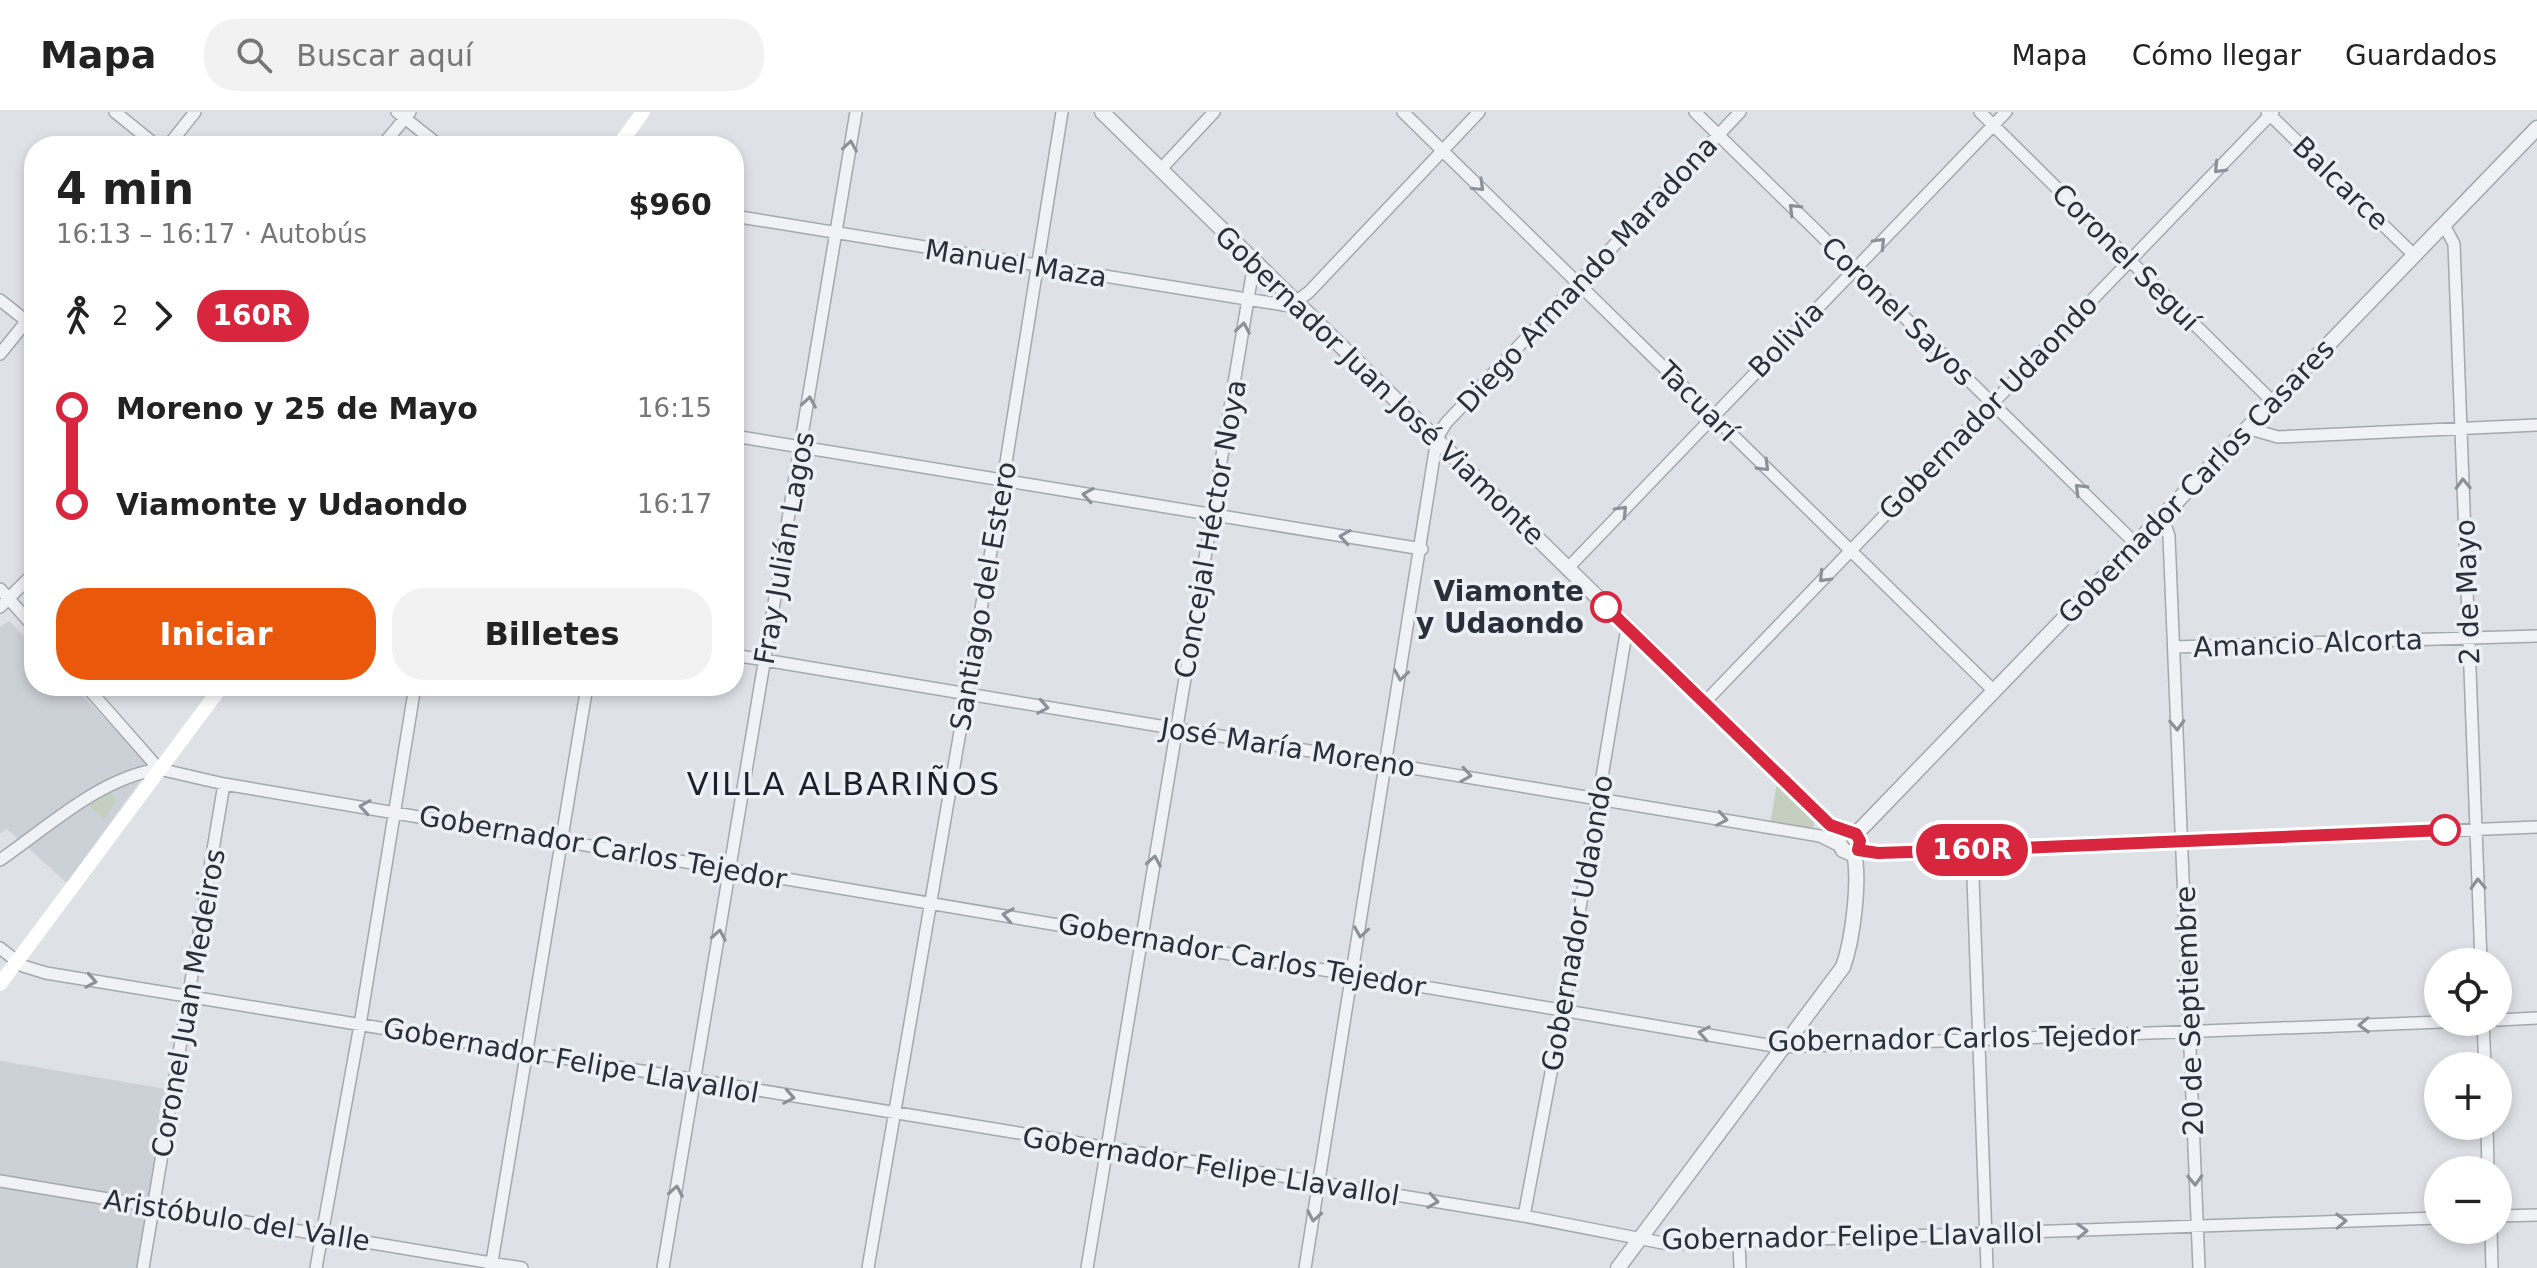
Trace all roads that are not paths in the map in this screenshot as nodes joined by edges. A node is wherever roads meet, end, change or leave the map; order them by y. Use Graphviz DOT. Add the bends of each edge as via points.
graph roads {
  1 [pos="115,112"];
  2 [pos="195,112"];
  3 [pos="643,112"];
  4 [pos="856,112"];
  5 [pos="1062,112"];
  6 [pos="1102,112"];
  7 [pos="1214,112"];
  8 [pos="1403,112"];
  9 [pos="1479,112"];
  10 [pos="1695,112"];
  11 [pos="1740,112"];
  12 [pos="1980,112"];
  13 [pos="2006,112"];
  14 [pos="2270,113"];
  15 [pos="404,114"];
  16 [pos="1993,125"];
  17 [pos="2537,128"];
  18 [pos="1718,134"];
  19 [pos="145,136"];
  20 [pos="176,136"];
  21 [pos="389,136"];
  22 [pos="429,136"];
  23 [pos="625,136"];
  24 [pos="1442,150"];
  25 [pos="1161,169"];
  26 [pos="744,218"];
  27 [pos="2444,225"];
  28 [pos="836,233"];
  29 [pos="2414,255"];
  30 [pos="2131,260"];
  31 [pos="1254,263"];
  32 [pos="1038,266"];
  33 [pos="1855,269"];
  34 [pos="1577,283"];
  35 [pos="0,300"];
  36 [pos="1248,301"];
  37 [pos="1298,302"];
  38 [pos="24,315"];
  39 [pos="24,328"];
  40 [pos="0,354"];
  41 [pos="1992,402"];
  42 [pos="2273,402"];
  43 [pos="1713,415"];
  44 [pos="2537,425"];
  45 [pos="2247,428"];
  46 [pos="2461,429"];
  47 [pos="744,438"];
  48 [pos="1437,438"];
  49 [pos="801,448"];
  50 [pos="1003,481"];
  51 [pos="1214,516"];
  52 [pos="2162,516"];
  53 [pos="2136,544"];
  54 [pos="1422,549"];
  55 [pos="1849,551"];
  56 [pos="1568,568"];
  57 [pos="24,584"];
  58 [pos="0,589"];
  59 [pos="5,604"];
  60 [pos="24,619"];
  61 [pos="1627,628"];
  62 [pos="2537,636"];
  63 [pos="2468,638"];
  64 [pos="2174,647"];
  65 [pos="744,657"];
  66 [pos="765,660"];
  67 [pos="1994,691"];
  68 [pos="966,694"];
  69 [pos="95,696"];
  70 [pos="214,696"];
  71 [pos="413,696"];
  72 [pos="585,696"];
  73 [pos="1704,703"];
  74 [pos="1176,729"];
  75 [pos="1387,763"];
  76 [pos="159,769"];
  77 [pos="224,784"];
  78 [pos="1599,797"];
  79 [pos="395,812"];
  80 [pos="2537,827"];
  81 [pos="2475,830"];
  82 [pos="563,841"];
  83 [pos="2182,841"];
  84 [pos="1850,843"];
  85 [pos="1972,850"];
  86 [pos="0,860"];
  87 [pos="730,870"];
  88 [pos="930,902"];
  89 [pos="1140,938"];
  90 [pos="0,948"];
  91 [pos="2480,948"];
  92 [pos="16,962"];
  93 [pos="1354,974"];
  94 [pos="0,984"];
  95 [pos="189,998"];
  96 [pos="1563,1009"];
  97 [pos="2537,1018"];
  98 [pos="2512,1019"];
  99 [pos="2424,1023"];
  100 [pos="360,1025"];
  101 [pos="2190,1031"];
  102 [pos="1978,1041"];
  103 [pos="1780,1047"];
  104 [pos="527,1052"];
  105 [pos="694,1080"];
  106 [pos="894,1115"];
  107 [pos="1107,1149"];
  108 [pos="0,1181"];
  109 [pos="1320,1182"];
  110 [pos="153,1206"];
  111 [pos="2537,1215"];
  112 [pos="1524,1216"];
  113 [pos="2512,1216"];
  114 [pos="2424,1219"];
  115 [pos="2197,1227"];
  116 [pos="322,1234"];
  117 [pos="1986,1234"];
  118 [pos="1640,1238"];
  119 [pos="1739,1242"];
  120 [pos="2491,1244"];
  121 [pos="491,1266"];
  122 [pos="143,1268"];
  123 [pos="316,1268"];
  124 [pos="522,1268"];
  125 [pos="663,1268"];
  126 [pos="868,1268"];
  127 [pos="1087,1268"];
  128 [pos="1305,1268"];
  129 [pos="1618,1268"];
  130 [pos="1740,1268"];
  131 [pos="1987,1268"];
  132 [pos="2199,1268"];
  133 [pos="2492,1268"];
  1 -- 19 [label="street"];
  2 -- 20 [label="street"];
  3 -- 23 [label="main road"];
  28 -- 4 [label="street, Fray Julián Lagos, one-way"];
  5 -- 32 [label="street, Santiago del Estero"];
  6 -- 25 [label="street, Gobernador Juan José Viamonte"];
  7 -- 25 [label="street"];
  8 -- 24 [label="street, Tacuarí"];
  9 -- 24 [label="street"];
  10 -- 18 [label="street, Coronel Sayos"];
  11 -- 18 [label="street, Diego Armando Maradona"];
  12 -- 16 [label="street, Coronel Seguí"];
  13 -- 16 [label="street, Bolivia"];
  14 -- 29 [label="street, Balcarce"];
  14 -- 30 [label="street, Gobernador Udaondo, one-way"];
  15 -- 21 [label="street"];
  15 -- 22 [label="street"];
  16 -- 30 [label="street, Coronel Seguí"];
  33 -- 16 [label="street, Bolivia, one-way"];
  17 -- 27 [label="street, Gobernador Carlos Casares"];
  33 -- 18 [label="street, Coronel Sayos, one-way"];
  18 -- 34 [label="street, Diego Armando Maradona"];
  24 -- 34 [label="street, Tacuarí, one-way"];
  24 -- 37 [label="street"];
  25 -- 31 [label="street, Gobernador Juan José Viamonte"];
  26 -- 28 [label="street, Manuel Maza"];
  27 -- 29 [label="street, Gobernador Carlos Casares"];
  27 -- 46 [label="street, 2 de Mayo" via="2454,244"];
  28 -- 32 [label="street, Manuel Maza"];
  49 -- 28 [label="street, Fray Julián Lagos, one-way"];
  29 -- 42 [label="street, Gobernador Carlos Casares"];
  30 -- 41 [label="street, Gobernador Udaondo"];
  30 -- 42 [label="street, Coronel Seguí"];
  31 -- 36 [label="street, Concejal Héctor Noya"];
  31 -- 37 [label="street, Gobernador Juan José Viamonte"];
  32 -- 36 [label="street, Manuel Maza"];
  32 -- 50 [label="street, Santiago del Estero"];
  33 -- 41 [label="street, Coronel Sayos"];
  33 -- 43 [label="street, Bolivia"];
  34 -- 43 [label="street, Tacuarí"];
  34 -- 48 [label="street, Diego Armando Maradona"];
  35 -- 38 [label="street"];
  36 -- 37 [label="street, Manuel Maza" via="1280,307"];
  51 -- 36 [label="street, Concejal Héctor Noya, one-way"];
  37 -- 48 [label="street, Gobernador Juan José Viamonte"];
  39 -- 40 [label="street"];
  53 -- 41 [label="street, Coronel Sayos, one-way"];
  41 -- 55 [label="street, Gobernador Udaondo"];
  42 -- 45 [label="street, Gobernador Carlos Casares"];
  43 -- 55 [label="street, Tacuarí, one-way"];
  56 -- 43 [label="street, Bolivia, one-way"];
  44 -- 46 [label="street"];
  45 -- 46 [label="street" via="2278,437"];
  45 -- 52 [label="street, Gobernador Carlos Casares"];
  63 -- 46 [label="street, 2 de Mayo, one-way"];
  47 -- 49 [label="street"];
  48 -- 54 [label="street"];
  48 -- 56 [label="street, Gobernador Juan José Viamonte"];
  49 -- 50 [label="street"];
  49 -- 66 [label="street, Fray Julián Lagos"];
  51 -- 50 [label="street, one-way"];
  50 -- 68 [label="street, Santiago del Estero"];
  54 -- 51 [label="street, one-way"];
  51 -- 74 [label="street, Concejal Héctor Noya"];
  52 -- 53 [label="street, Gobernador Carlos Casares"];
  52 -- 64 [label="street, 20 de Septiembre" via="2169,536"];
  53 -- 67 [label="street, Gobernador Carlos Casares"];
  54 -- 75 [label="street, one-way"];
  55 -- 67 [label="street, Tacuarí"];
  55 -- 73 [label="street, Gobernador Udaondo, one-way"];
  56 -- 61 [label="street, Gobernador Juan José Viamonte"];
  57 -- 59 [label="street"];
  58 -- 59 [label="street"];
  59 -- 60 [label="street"];
  61 -- 73 [label="street, Gobernador Juan José Viamonte"];
  61 -- 78 [label="street, Gobernador Udaondo"];
  62 -- 63 [label="street, Amancio Alcorta"];
  63 -- 64 [label="street, Amancio Alcorta"];
  63 -- 81 [label="street, 2 de Mayo"];
  64 -- 83 [label="street, 20 de Septiembre, one-way"];
  65 -- 66 [label="street, José María Moreno"];
  66 -- 68 [label="street, José María Moreno"];
  66 -- 87 [label="street, Fray Julián Lagos"];
  67 -- 84 [label="street, Gobernador Carlos Casares"];
  68 -- 74 [label="street, José María Moreno, one-way"];
  68 -- 88 [label="street, Santiago del Estero"];
  69 -- 76 [label="street"];
  70 -- 76 [label="main road"];
  71 -- 79 [label="street"];
  72 -- 82 [label="street"];
  73 -- 84 [label="street, Gobernador Juan José Viamonte"];
  74 -- 75 [label="street, José María Moreno"];
  89 -- 74 [label="street, Concejal Héctor Noya, one-way"];
  75 -- 78 [label="street, José María Moreno, one-way"];
  75 -- 93 [label="street, one-way"];
  76 -- 77 [label="street, Gobernador Carlos Tejedor"];
  76 -- 86 [label="street" via="141,771 106,788"];
  76 -- 92 [label="main road"];
  79 -- 77 [label="street, Gobernador Carlos Tejedor, one-way"];
  77 -- 95 [label="street, Coronel Juan Medeiros"];
  78 -- 84 [label="street, José María Moreno, one-way"];
  78 -- 96 [label="street, Gobernador Udaondo"];
  79 -- 82 [label="street, Gobernador Carlos Tejedor"];
  79 -- 100 [label="street"];
  80 -- 81 [label="street, José María Moreno"];
  81 -- 83 [label="street, José María Moreno"];
  91 -- 81 [label="street, 2 de Mayo, one-way"];
  82 -- 87 [label="street, Gobernador Carlos Tejedor"];
  82 -- 104 [label="street"];
  83 -- 85 [label="street, José María Moreno"];
  83 -- 101 [label="street, 20 de Septiembre"];
  84 -- 85 [label="street, José María Moreno" via="1878,853"];
  84 -- 103 [label="street" via="1856,872 1843,967"];
  85 -- 102 [label="street"];
  87 -- 88 [label="street, Gobernador Carlos Tejedor"];
  105 -- 87 [label="street, Fray Julián Lagos, one-way"];
  89 -- 88 [label="street, Gobernador Carlos Tejedor, one-way"];
  88 -- 106 [label="street, Santiago del Estero"];
  89 -- 93 [label="street, Gobernador Carlos Tejedor"];
  89 -- 107 [label="street, Concejal Héctor Noya"];
  90 -- 92 [label="street, Gobernador Felipe Llavallol"];
  92 -- 94 [label="main road"];
  92 -- 95 [label="street, Gobernador Felipe Llavallol, one-way" via="46,973"];
  93 -- 96 [label="street, Gobernador Carlos Tejedor"];
  93 -- 109 [label="street"];
  95 -- 100 [label="street, Gobernador Felipe Llavallol"];
  95 -- 110 [label="street, Coronel Juan Medeiros"];
  103 -- 96 [label="street, Gobernador Carlos Tejedor, one-way"];
  96 -- 112 [label="street, Gobernador Udaondo"];
  97 -- 98 [label="street"];
  99 -- 101 [label="street, Gobernador Carlos Tejedor, one-way"];
  100 -- 104 [label="street, Gobernador Felipe Llavallol"];
  100 -- 116 [label="street"];
  101 -- 102 [label="street, Gobernador Carlos Tejedor"];
  101 -- 115 [label="street, 20 de Septiembre, one-way"];
  102 -- 103 [label="street, Gobernador Carlos Tejedor"];
  102 -- 117 [label="street"];
  103 -- 118 [label="street"];
  104 -- 105 [label="street, Gobernador Felipe Llavallol"];
  104 -- 121 [label="street"];
  105 -- 106 [label="street, Gobernador Felipe Llavallol, one-way"];
  125 -- 105 [label="street, Fray Julián Lagos, one-way"];
  106 -- 107 [label="street, Gobernador Felipe Llavallol"];
  106 -- 126 [label="street, Santiago del Estero"];
  107 -- 109 [label="street, Gobernador Felipe Llavallol"];
  107 -- 127 [label="street, Concejal Héctor Noya"];
  108 -- 110 [label="street, Aristóbulo del Valle"];
  109 -- 112 [label="street, Gobernador Felipe Llavallol, one-way"];
  109 -- 128 [label="street, one-way"];
  110 -- 116 [label="street, Aristóbulo del Valle"];
  110 -- 122 [label="street, Coronel Juan Medeiros"];
  111 -- 113 [label="street"];
  112 -- 118 [label="street, Gobernador Felipe Llavallol"];
  115 -- 114 [label="street, Gobernador Felipe Llavallol, one-way"];
  117 -- 115 [label="street, Gobernador Felipe Llavallol, one-way"];
  115 -- 132 [label="street, 20 de Septiembre"];
  116 -- 121 [label="street, Aristóbulo del Valle"];
  116 -- 123 [label="street"];
  117 -- 119 [label="street, Gobernador Felipe Llavallol"];
  117 -- 131 [label="street"];
  118 -- 119 [label="street, Gobernador Felipe Llavallol" via="1668,1244"];
  118 -- 129 [label="street"];
  119 -- 130 [label="street"];
  120 -- 133 [label="street"];
  121 -- 124 [label="street, Aristóbulo del Valle"];
}
